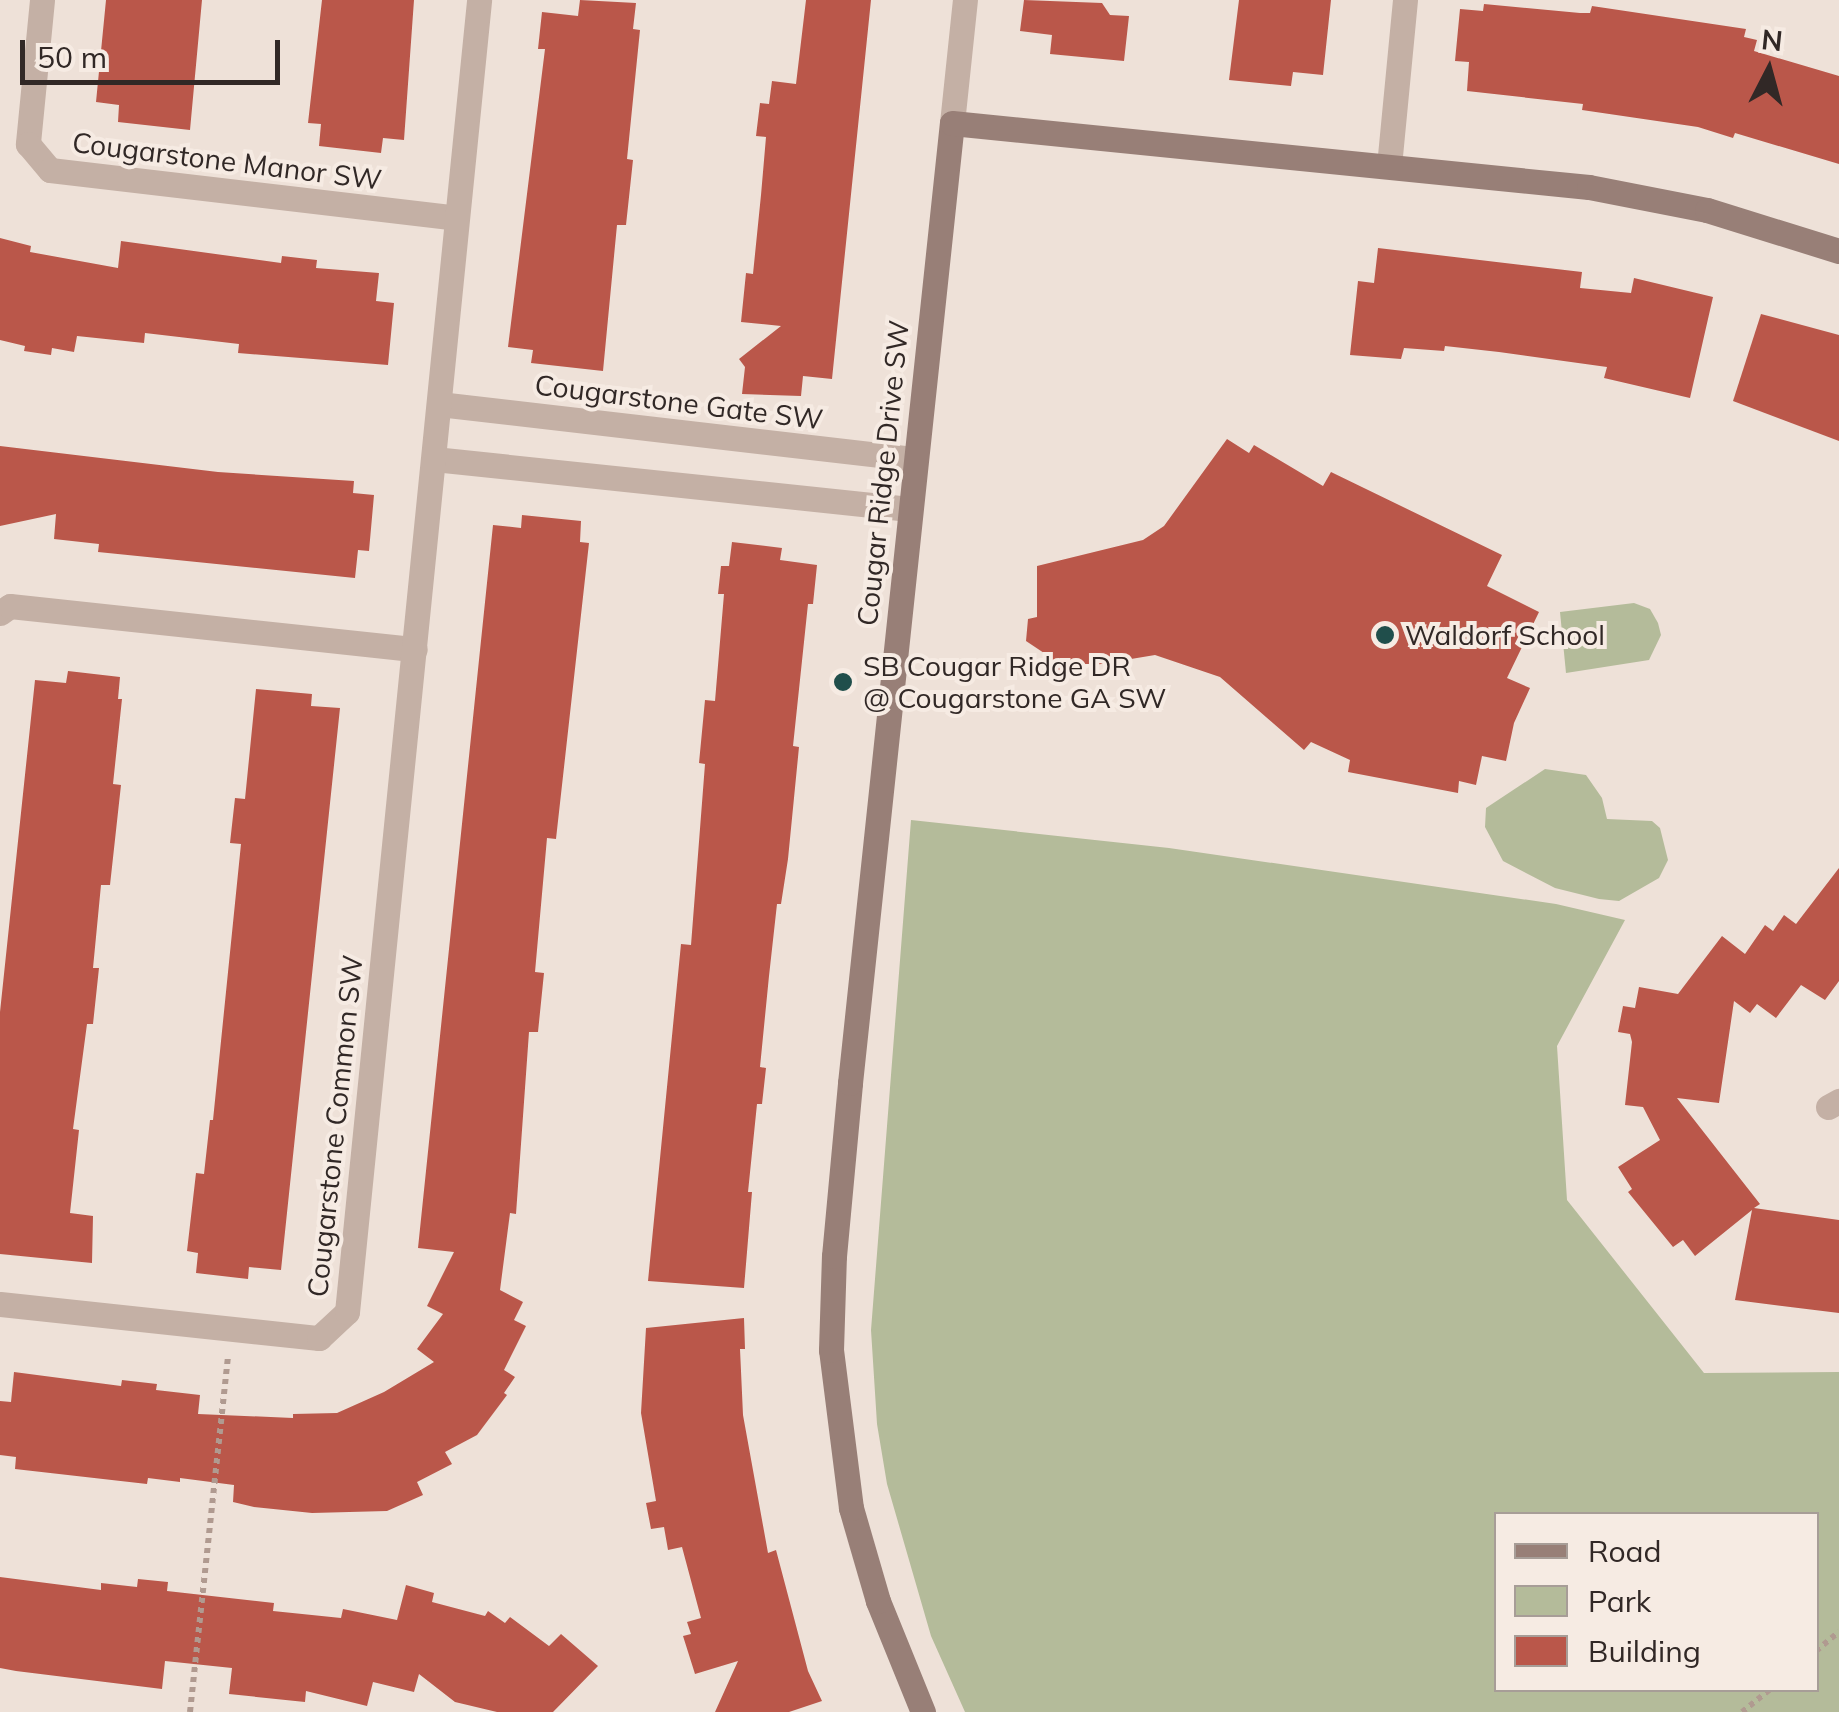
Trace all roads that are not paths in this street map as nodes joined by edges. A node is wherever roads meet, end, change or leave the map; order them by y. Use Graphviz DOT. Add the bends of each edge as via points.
graph roads {
  1 [pos="42,0"];
  2 [pos="479,0"];
  3 [pos="964,0"];
  4 [pos="1406,0"];
  5 [pos="952,123"];
  6 [pos="1389,166"];
  7 [pos="456,218"];
  8 [pos="1839,250"];
  9 [pos="439,404"];
  10 [pos="913,459"];
  11 [pos="434,460"];
  12 [pos="909,509"];
  13 [pos="0,612"];
  14 [pos="414,649"];
  15 [pos="0,1304"];
  16 [pos="923,1712"];
  1 -- 7 [label="street, Cougarstone Manor SW" via="28,144 50,170"];
  2 -- 7 [label="street"];
  3 -- 5 [label="street"];
  4 -- 6 [label="street"];
  5 -- 6 [label="street"];
  5 -- 10 [label="street, Cougar Ridge Drive SW"];
  6 -- 8 [label="street" via="1622,194 1707,210"];
  7 -- 9 [label="street"];
  9 -- 10 [label="street, Cougarstone Gate SW"];
  9 -- 11 [label="street"];
  10 -- 12 [label="street, Cougar Ridge Drive SW"];
  11 -- 12 [label="street"];
  11 -- 14 [label="street, Cougarstone Common SW"];
  12 -- 16 [label="street, Cougar Ridge Drive SW" via="850,1083 831,1350 851,1508 878,1601"];
  13 -- 14 [label="street" via="10,606"];
  14 -- 15 [label="street, Cougarstone Common SW" via="346,1312 319,1338"];
}
